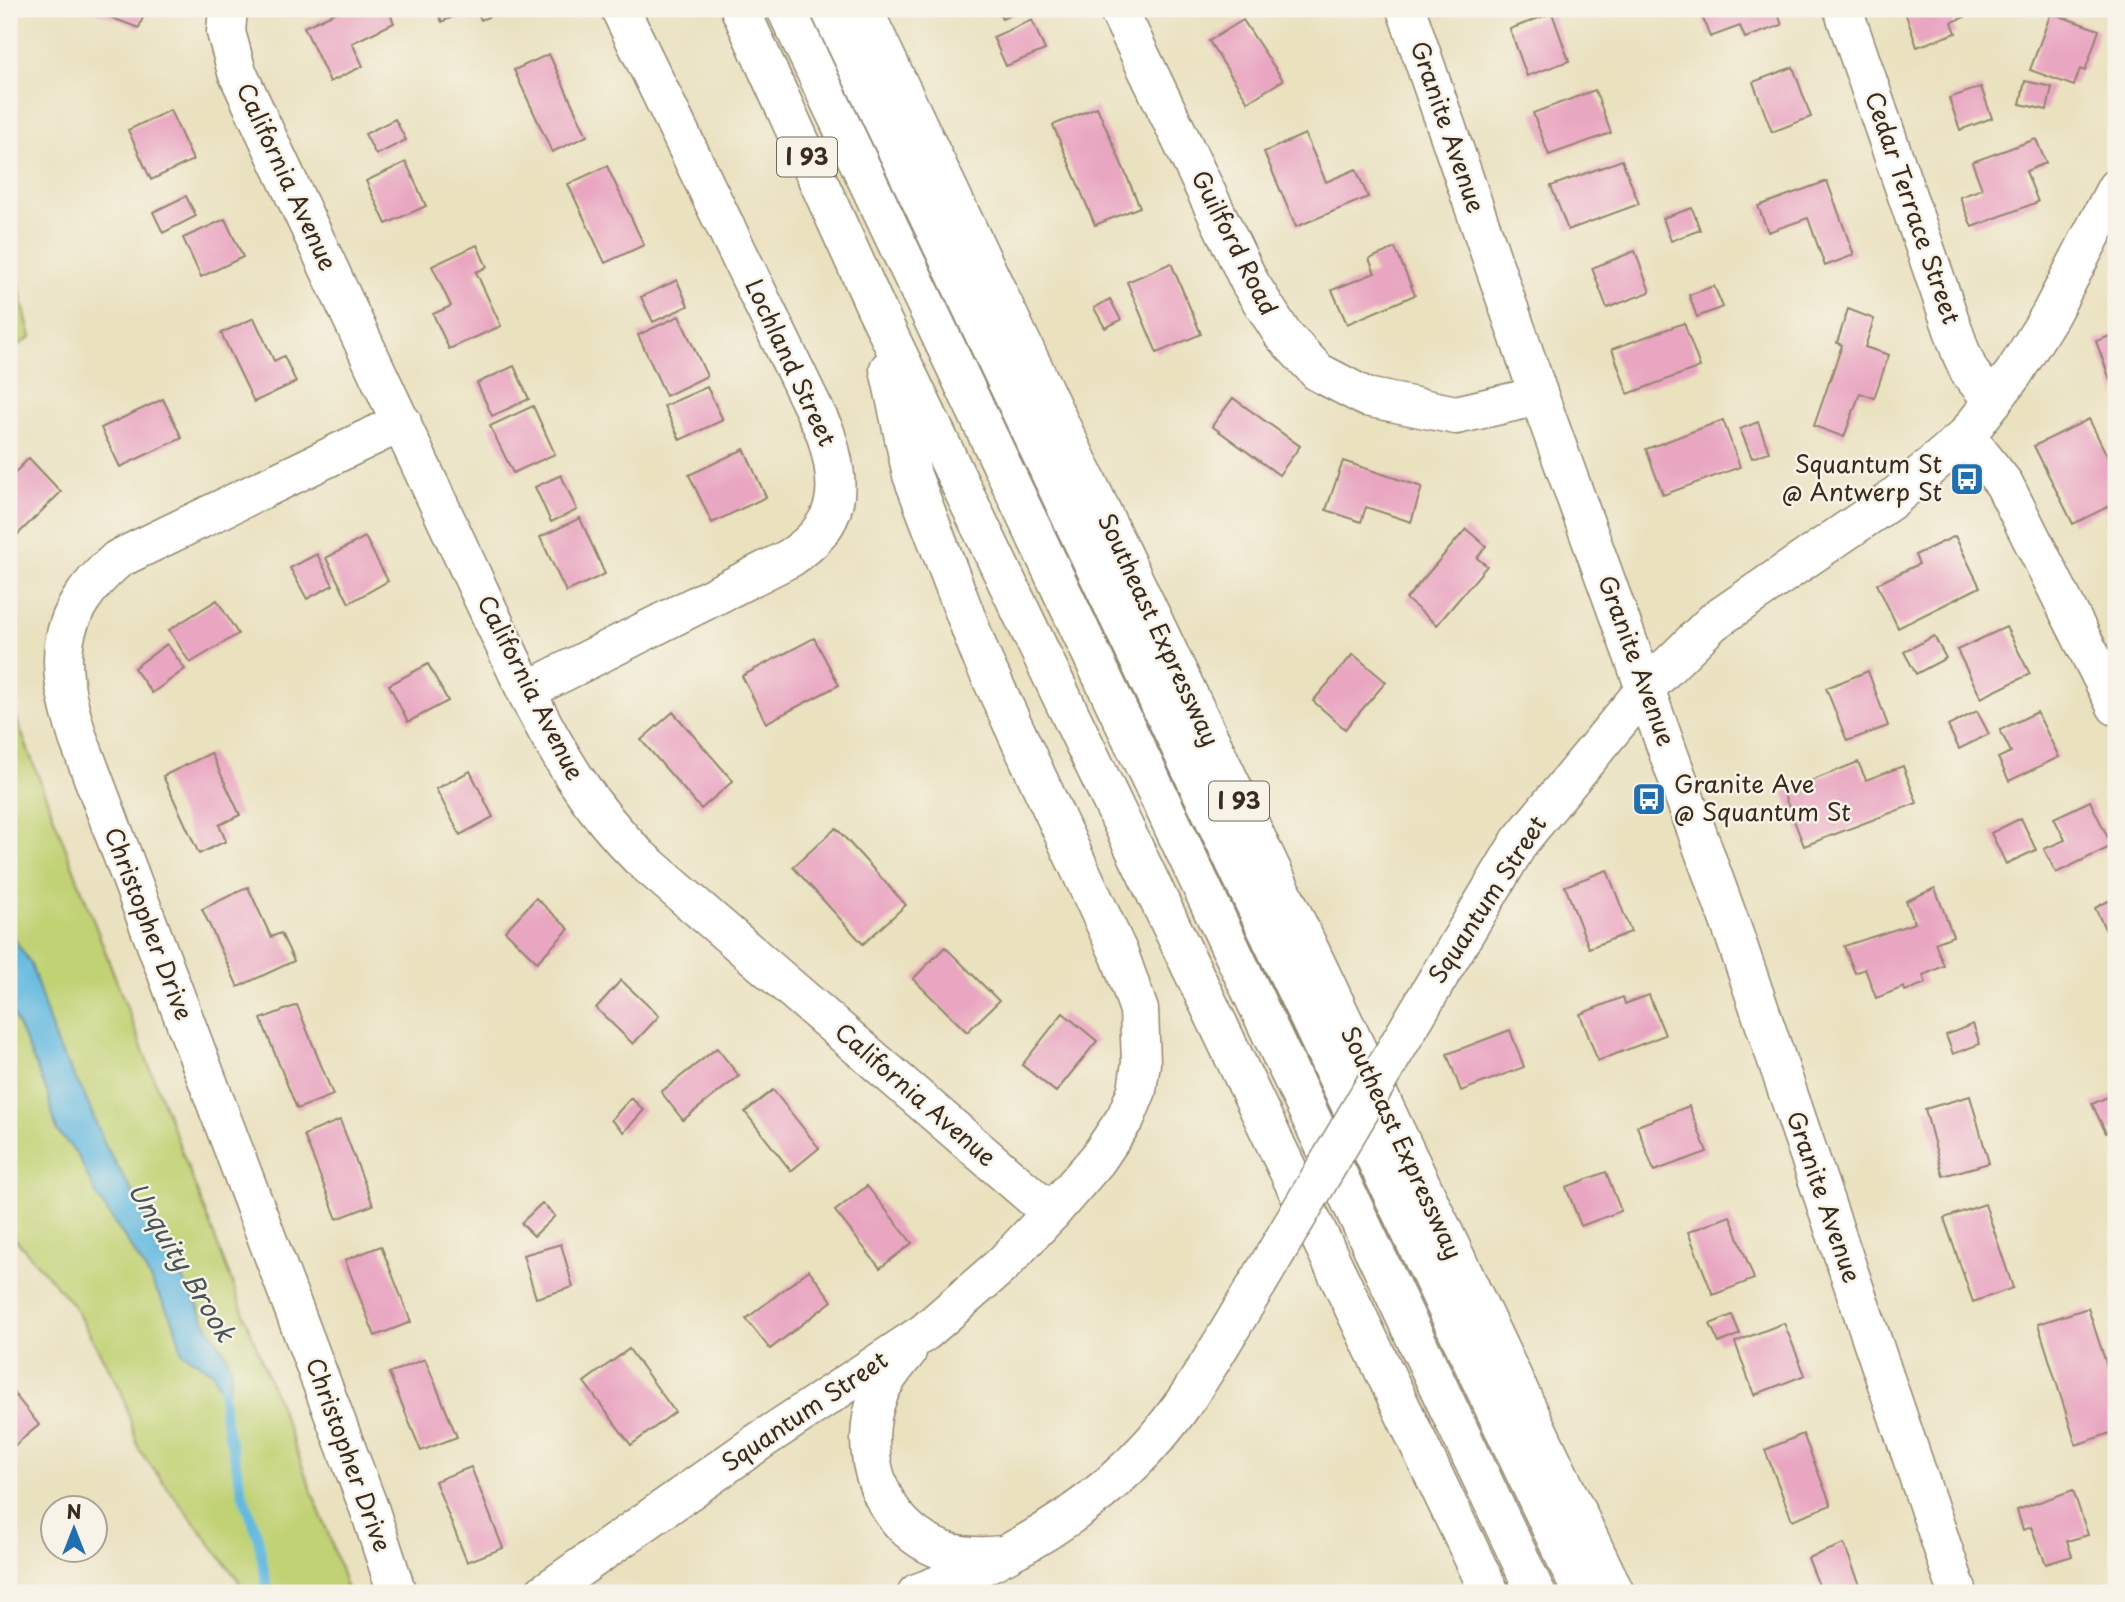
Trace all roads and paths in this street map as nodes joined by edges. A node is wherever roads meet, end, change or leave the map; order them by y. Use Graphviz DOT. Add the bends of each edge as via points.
graph roads {
  1 [pos="228,9"];
  2 [pos="621,9"];
  3 [pos="740,9"];
  4 [pos="786,9"];
  5 [pos="830,9"];
  6 [pos="863,9"];
  7 [pos="1118,9"];
  8 [pos="1406,9"];
  9 [pos="1843,9"];
  10 [pos="2116,188"];
  11 [pos="875,306"];
  12 [pos="1539,396"];
  13 [pos="1993,401"];
  14 [pos="402,422"];
  15 [pos="1966,436"];
  16 [pos="1647,687"];
  17 [pos="526,691"];
  18 [pos="2116,706"];
  19 [pos="1051,1213"];
  20 [pos="925,1332"];
  21 [pos="1010,1555"];
  22 [pos="397,1593"];
  23 [pos="544,1593"];
  24 [pos="916,1593"];
  25 [pos="1490,1593"];
  26 [pos="1536,1593"];
  27 [pos="1582,1593"];
  28 [pos="1615,1593"];
  29 [pos="1958,1593"];
  1 -- 14 [label="main road, California Avenue" via="226,32 237,72"];
  2 -- 17 [label="main road, Lochland Street" via="825,432 833,457 834,505 827,527 811,545 790,558"];
  3 -- 11 [label="main road, I 93"];
  4 -- 26 [label="main road, I 93"];
  5 -- 27 [label="main road, I 93"];
  6 -- 28 [label="main road, Southeast Expressway / I 93"];
  7 -- 12 [label="main road, Guilford Road" via="1250,283 1283,335 1318,372 1366,397 1456,415"];
  8 -- 12 [label="main road, Granite Avenue"];
  9 -- 13 [label="main road, Cedar Terrace Street" via="1961,353 1970,373"];
  10 -- 13 [label="main road, Squantum Street" via="2050,315"];
  11 -- 19 [label="main road, Squantum Street" via="912,475 981,656 1120,956 1139,1010 1141,1063 1137,1090 1126,1116 1105,1150"];
  11 -- 25 [label="main road, I 93"];
  12 -- 16 [label="main road, Granite Avenue"];
  13 -- 15 [label="main road, Squantum Street"];
  14 -- 17 [label="main road, California Avenue"];
  14 -- 22 [label="main road, Christopher Drive" via="118,559 100,574 74,612 62,655 67,703 78,738"];
  15 -- 16 [label="main road, Squantum Street" via="1890,500 1713,622"];
  15 -- 18 [label="main road" via="2004,484"];
  16 -- 21 [label="main road, Squantum Street, bridge" via="1520,841 1184,1402 1104,1489 1061,1524"];
  16 -- 29 [label="main road, Granite Avenue"];
  17 -- 19 [label="main road, California Avenue" via="575,780 617,835"];
  19 -- 20 [label="main road, Squantum Street" via="995,1272"];
  20 -- 21 [label="main road" via="891,1372 876,1402 869,1435 875,1479 895,1515 925,1542 968,1555"];
  20 -- 23 [label="main road, Squantum Street"];
  21 -- 24 [label="main road, Squantum Street"];
}
